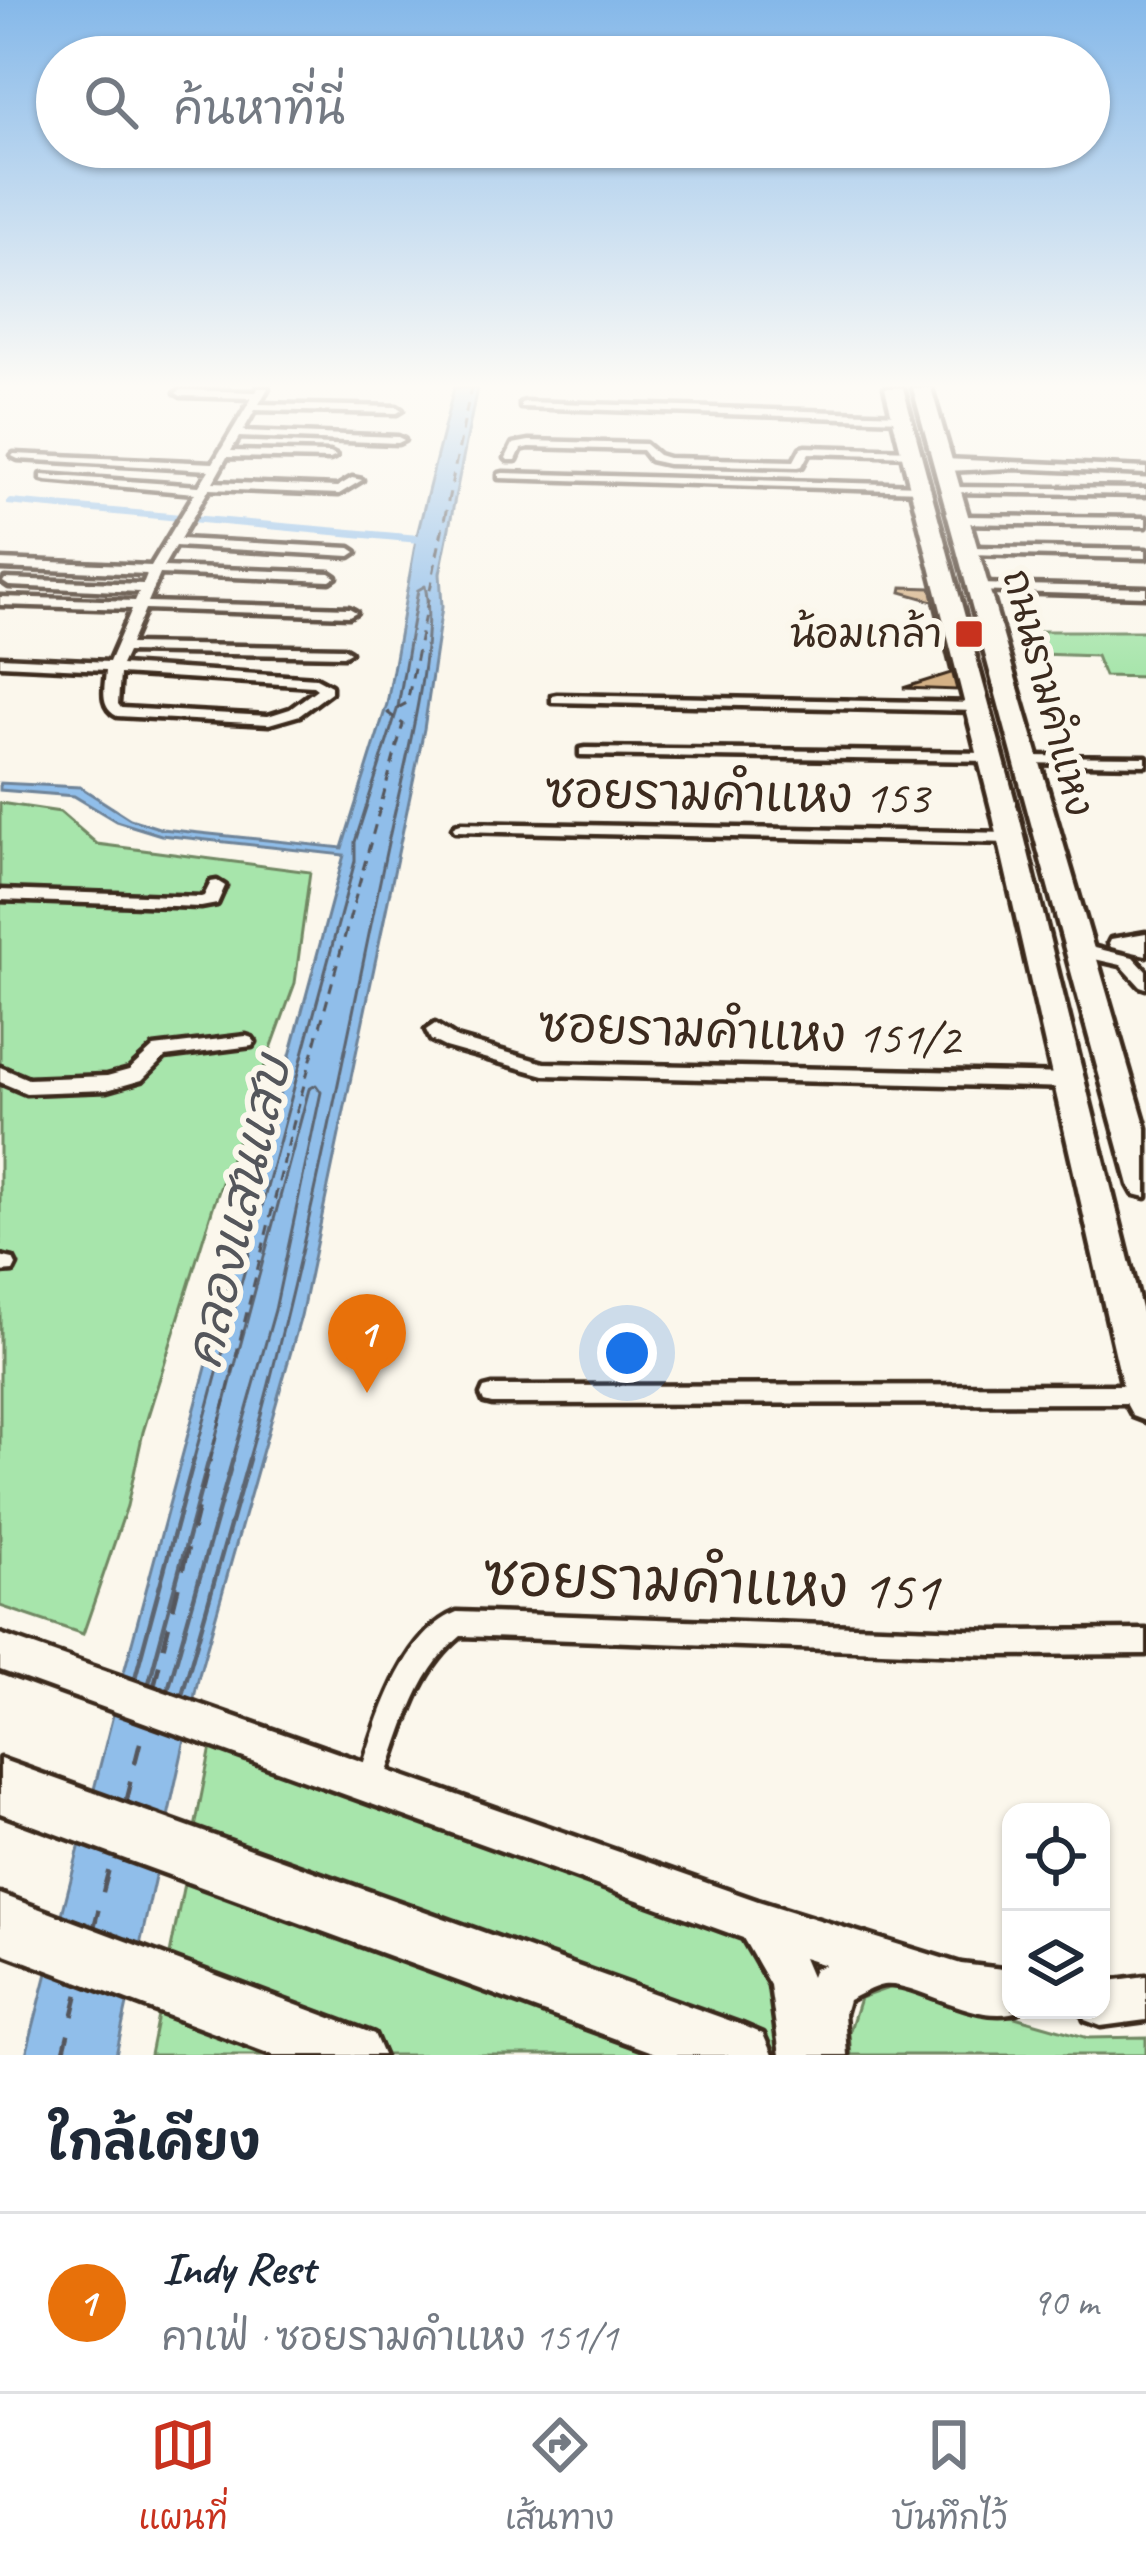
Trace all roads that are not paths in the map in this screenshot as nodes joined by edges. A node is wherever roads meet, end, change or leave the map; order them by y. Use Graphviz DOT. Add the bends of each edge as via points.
graph roads {
  1 [pos="160,484"];
  2 [pos="207,484"];
  3 [pos="349,484"];
  4 [pos="778,484"];
  5 [pos="921,484"];
  6 [pos="950,484"];
  7 [pos="1061,484"];
  8 [pos="205,487"];
  9 [pos="922,488"];
  10 [pos="1146,492"];
  11 [pos="961,520"];
  12 [pos="1146,522"];
  13 [pos="171,542"];
  14 [pos="970,551"];
  15 [pos="350,552"];
  16 [pos="1146,554"];
  17 [pos="0,564"];
  18 [pos="155,569"];
  19 [pos="330,577"];
  20 [pos="9,582"];
  21 [pos="146,588"];
  22 [pos="978,588"];
  23 [pos="1146,592"];
  24 [pos="0,601"];
  25 [pos="137,605"];
  26 [pos="350,611"];
  27 [pos="121,648"];
  28 [pos="343,652"];
  29 [pos="0,662"];
  30 [pos="114,668"];
  31 [pos="557,699"];
  32 [pos="978,707"];
  33 [pos="585,752"];
  34 [pos="991,757"];
  35 [pos="1025,760"];
  36 [pos="1146,760"];
  37 [pos="460,828"];
  38 [pos="1011,838"];
  39 [pos="217,886"];
  40 [pos="0,895"];
  41 [pos="1146,938"];
  42 [pos="1117,943"];
  43 [pos="1077,947"];
  44 [pos="1146,949"];
  45 [pos="1146,982"];
  46 [pos="435,1030"];
  47 [pos="246,1042"];
  48 [pos="0,1074"];
  49 [pos="1070,1082"];
  50 [pos="1146,1185"];
  51 [pos="492,1395"];
  52 [pos="1145,1400"];
  53 [pos="1146,1642"];
  54 [pos="13,1656"];
  55 [pos="370,1783"];
  56 [pos="0,1786"];
  57 [pos="758,1922"];
  58 [pos="0,1923"];
  59 [pos="885,1964"];
  60 [pos="1002,1991"];
  61 [pos="1146,1998"];
  62 [pos="1110,2003"];
  63 [pos="353,2055"];
  64 [pos="742,2055"];
  65 [pos="803,2055"];
  66 [pos="824,2055"];
  1 -- 8 [label="street"];
  2 -- 8 [label="street"];
  3 -- 8 [label="street" via="339,491"];
  4 -- 9 [label="street"];
  5 -- 9 [label="main road, ถนนรามคำแหง"];
  6 -- 11 [label="main road, ถนนรามคำแหง"];
  7 -- 10 [label="street"];
  8 -- 13 [label="street"];
  9 -- 32 [label="main road, ถนนรามคำแหง"];
  11 -- 12 [label="street"];
  11 -- 14 [label="main road, ถนนรามคำแหง"];
  13 -- 15 [label="street"];
  13 -- 18 [label="street"];
  14 -- 16 [label="street"];
  14 -- 22 [label="main road, ถนนรามคำแหง"];
  17 -- 18 [label="street"];
  18 -- 19 [label="street"];
  18 -- 21 [label="street"];
  20 -- 21 [label="street"];
  21 -- 25 [label="street"];
  22 -- 23 [label="street"];
  22 -- 35 [label="main road, ถนนรามคำแหง"];
  24 -- 25 [label="street"];
  25 -- 26 [label="street"];
  25 -- 27 [label="street"];
  27 -- 28 [label="street"];
  27 -- 30 [label="street"];
  29 -- 30 [label="street"];
  30 -- 30 [label="street" via="117,712 269,720 300,710 326,689"];
  31 -- 32 [label="street"];
  32 -- 34 [label="main road, ถนนรามคำแหง"];
  33 -- 34 [label="street"];
  34 -- 38 [label="main road, ถนนรามคำแหง"];
  35 -- 36 [label="street"];
  35 -- 43 [label="main road, ถนนรามคำแหง"];
  37 -- 38 [label="street, ซอยรามคำแหง 153"];
  38 -- 49 [label="main road, ถนนรามคำแหง"];
  39 -- 40 [label="street" via="201,902"];
  41 -- 42 [label="street"];
  42 -- 43 [label="street"];
  42 -- 44 [label="street"];
  43 -- 45 [label="street" via="1127,962"];
  43 -- 50 [label="main road, ถนนรามคำแหง"];
  46 -- 49 [label="street, ซอยรามคำแหง 151/2" via="451,1043 544,1069"];
  47 -- 48 [label="street" via="157,1052 135,1075 106,1083 26,1086"];
  49 -- 52 [label="main road, ถนนรามคำแหง"];
  51 -- 52 [label="street"];
  53 -- 55 [label="street, ซอยรามคำแหง 151" via="457,1624 421,1656"];
  54 -- 55 [label="main road"];
  55 -- 57 [label="main road"];
  56 -- 64 [label="highway"];
  57 -- 59 [label="main road"];
  57 -- 65 [label="main road" via="789,1967"];
  58 -- 63 [label="highway"];
  59 -- 60 [label="main road"];
  59 -- 66 [label="main road" via="830,1985"];
  61 -- 62 [label="main road"];
}
